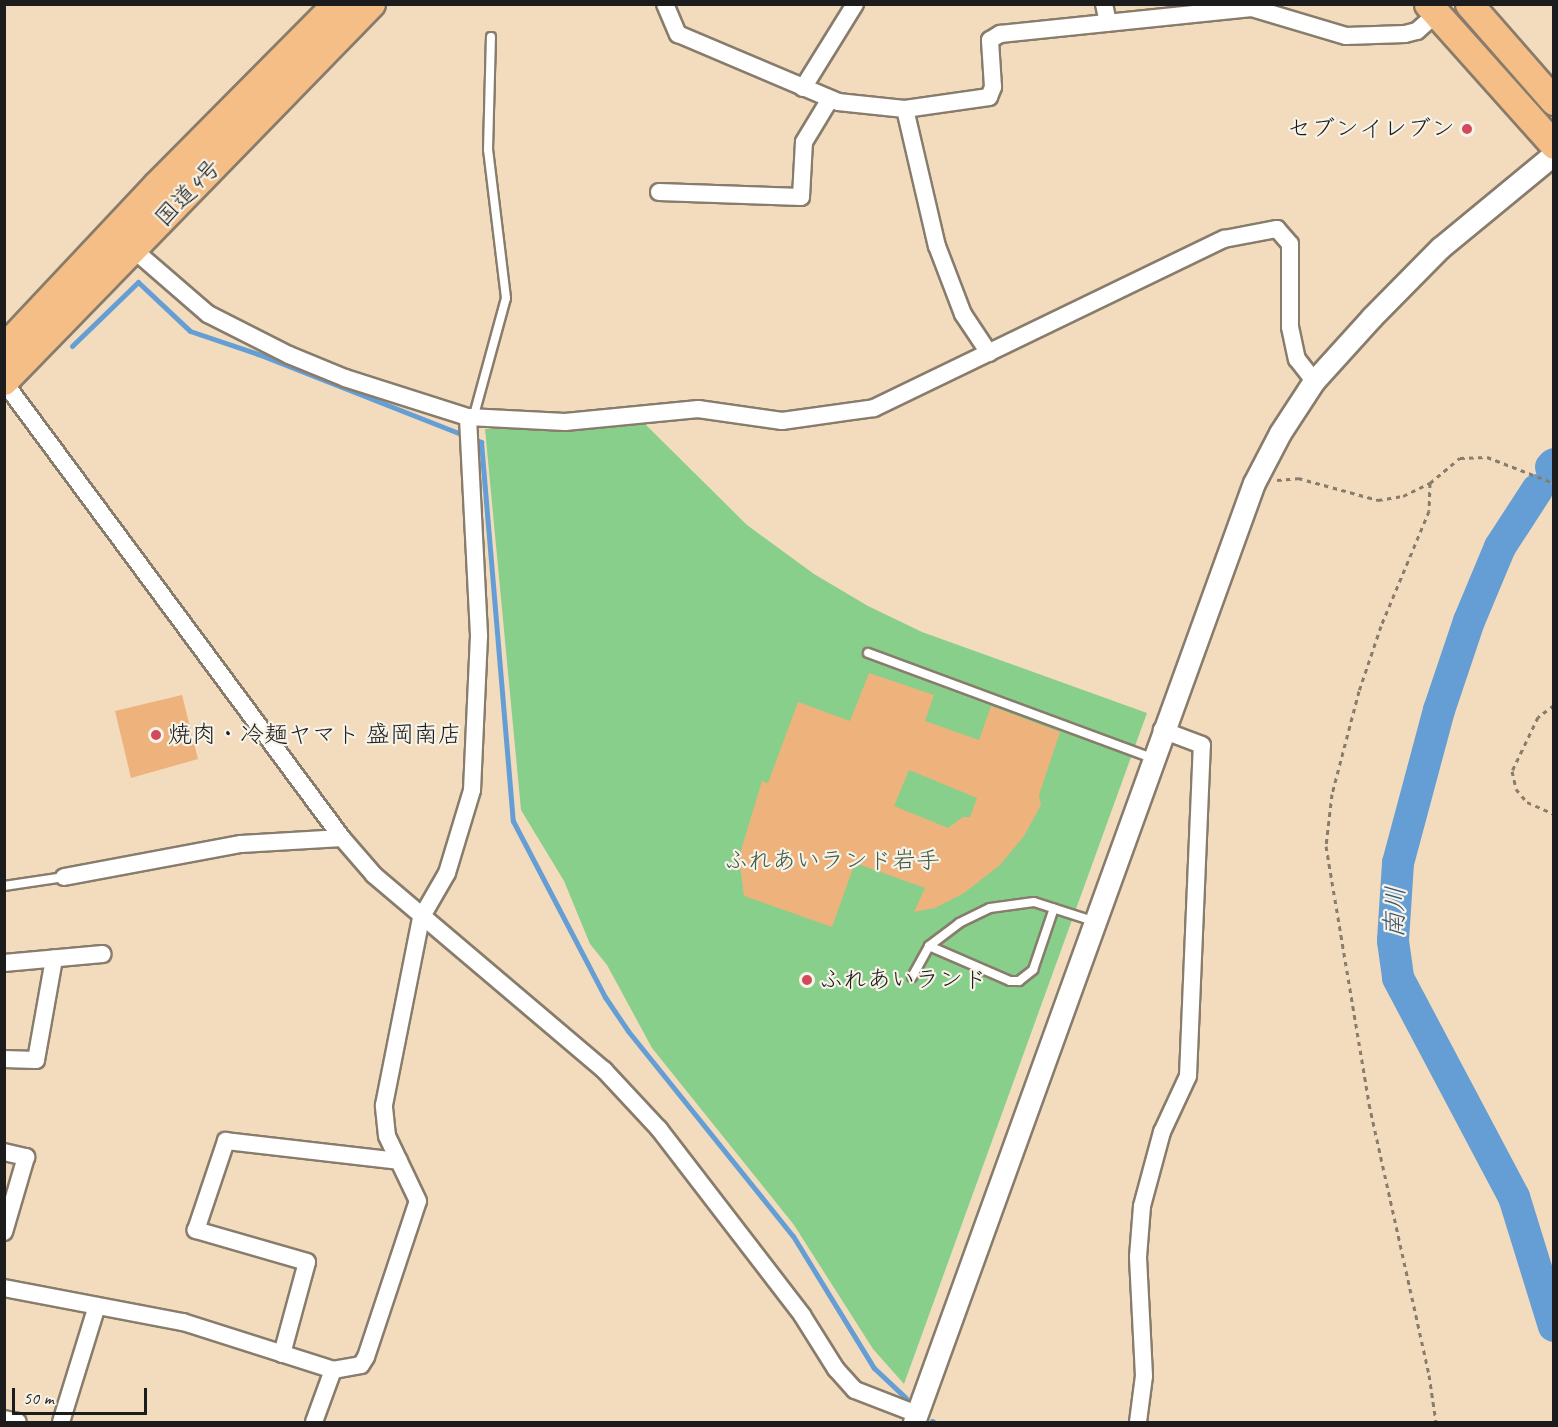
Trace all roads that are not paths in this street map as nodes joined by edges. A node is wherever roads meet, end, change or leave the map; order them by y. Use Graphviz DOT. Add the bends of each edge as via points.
graph roads {
  1 [pos="338,4"];
  2 [pos="371,4"];
  3 [pos="665,4"];
  4 [pos="855,4"];
  5 [pos="1104,4"];
  6 [pos="1468,4"];
  7 [pos="1432,9"];
  8 [pos="1108,23"];
  9 [pos="491,37"];
  10 [pos="804,88"];
  11 [pos="830,99"];
  12 [pos="1554,101"];
  13 [pos="905,109"];
  14 [pos="1554,145"];
  15 [pos="1554,154"];
  16 [pos="659,192"];
  17 [pos="134,250"];
  18 [pos="4,349"];
  19 [pos="989,353"];
  20 [pos="4,381"];
  21 [pos="1314,381"];
  22 [pos="470,419"];
  23 [pos="868,653"];
  24 [pos="1162,730"];
  25 [pos="1152,758"];
  26 [pos="342,838"];
  27 [pos="64,877"];
  28 [pos="4,886"];
  29 [pos="1054,908"];
  30 [pos="421,918"];
  31 [pos="1094,921"];
  32 [pos="929,946"];
  33 [pos="103,954"];
  34 [pos="54,959"];
  35 [pos="4,963"];
  36 [pos="912,977"];
  37 [pos="4,1059"];
  38 [pos="4,1152"];
  39 [pos="399,1161"];
  40 [pos="4,1232"];
  41 [pos="4,1288"];
  42 [pos="97,1306"];
  43 [pos="282,1354"];
  44 [pos="333,1370"];
  45 [pos="916,1418"];
  46 [pos="4,1419"];
  47 [pos="18,1422"];
  48 [pos="61,1422"];
  49 [pos="314,1422"];
  50 [pos="1138,1422"];
  1 -- 18 [label="highway, 国道4号" via="165,178"];
  2 -- 17 [label="highway, 国道4号"];
  3 -- 10 [label="street" via="678,34"];
  4 -- 10 [label="street"];
  5 -- 8 [label="street"];
  6 -- 12 [label="main road"];
  7 -- 8 [label="street" via="1417,31 1405,34 1346,36 1252,8"];
  7 -- 14 [label="main road"];
  8 -- 13 [label="street" via="994,36 990,40 993,87 989,97"];
  9 -- 22 [label="lane" via="488,150 506,298"];
  10 -- 11 [label="street"];
  11 -- 13 [label="street"];
  11 -- 16 [label="street" via="804,142 801,197"];
  13 -- 19 [label="street" via="937,246 963,314"];
  15 -- 21 [label="street" via="1440,248"];
  17 -- 20 [label="highway, 国道4号"];
  17 -- 22 [label="street" via="208,315 345,378"];
  19 -- 21 [label="street" via="1224,239 1277,229 1290,244 1290,327 1295,348"];
  19 -- 22 [label="street" via="874,408 783,421 698,409 565,422"];
  20 -- 26 [label="street"];
  21 -- 24 [label="street" via="1254,483"];
  22 -- 30 [label="street" via="479,635 472,790 447,873"];
  23 -- 25 [label="lane"];
  24 -- 25 [label="street"];
  24 -- 50 [label="street" via="1202,745 1188,1076 1162,1132 1142,1206 1138,1257 1144,1376"];
  25 -- 31 [label="street"];
  26 -- 27 [label="street" via="241,844"];
  26 -- 30 [label="street" via="374,875"];
  27 -- 28 [label="lane"];
  29 -- 31 [label="lane"];
  29 -- 32 [label="lane" via="1034,902 990,908 959,923"];
  29 -- 32 [label="lane" via="1033,970 1019,981 1010,981"];
  30 -- 39 [label="street" via="384,1106 387,1136"];
  30 -- 45 [label="street" via="548,1019 604,1070 659,1129 855,1390"];
  31 -- 45 [label="street"];
  32 -- 36 [label="lane"];
  33 -- 34 [label="street"];
  34 -- 35 [label="street"];
  34 -- 37 [label="street" via="36,1060"];
  38 -- 40 [label="street" via="26,1157"];
  39 -- 43 [label="street" via="226,1141 196,1230 307,1262"];
  39 -- 44 [label="street" via="418,1201 366,1357 361,1365"];
  41 -- 42 [label="street"];
  42 -- 43 [label="street" via="183,1322"];
  42 -- 48 [label="street"];
  43 -- 44 [label="street"];
  44 -- 49 [label="street"];
  46 -- 47 [label="street"];
}
